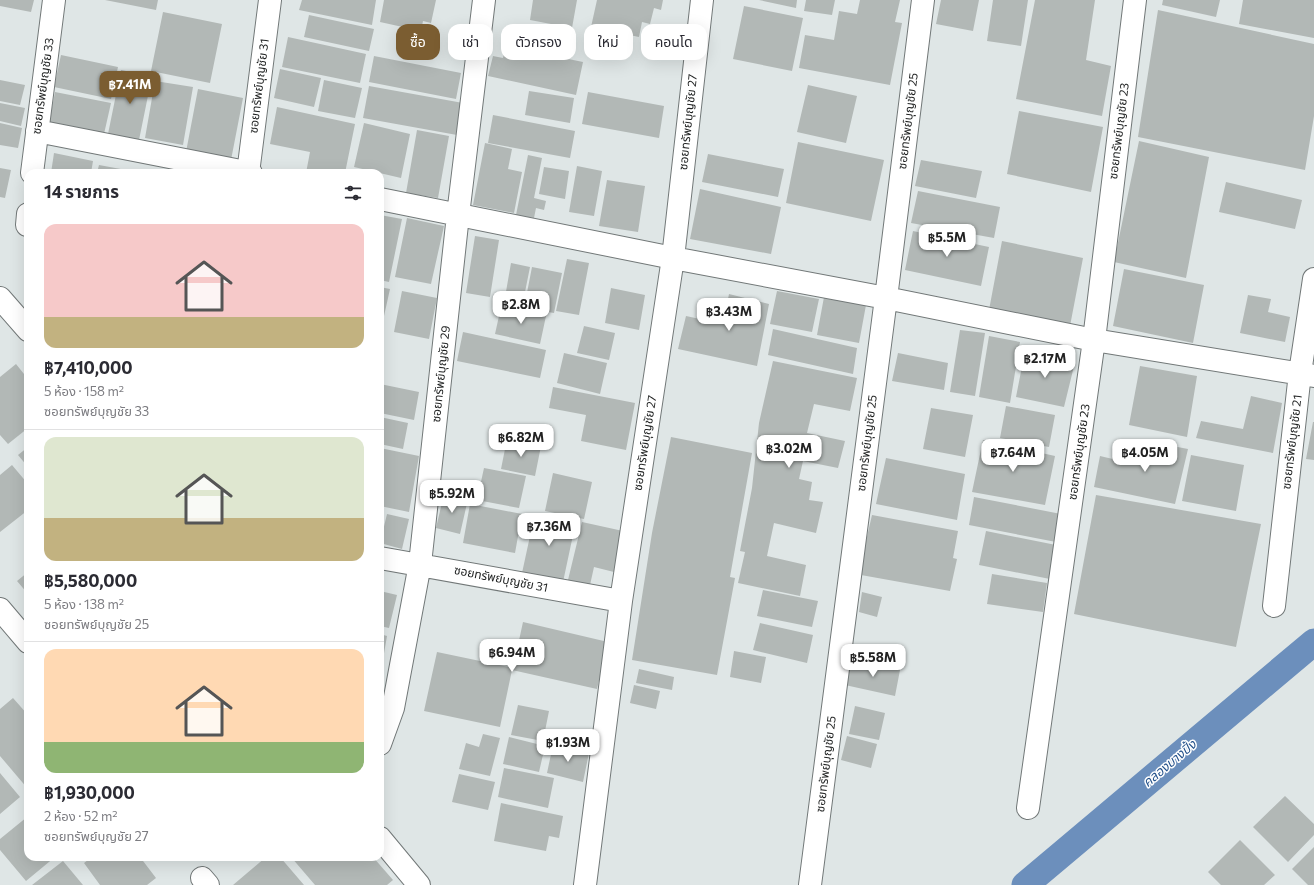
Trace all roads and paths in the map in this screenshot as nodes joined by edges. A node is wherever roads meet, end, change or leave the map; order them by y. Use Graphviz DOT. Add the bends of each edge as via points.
graph roads {
  1 [pos="54,0"];
  2 [pos="270,0"];
  3 [pos="484,0"];
  4 [pos="702,0"];
  5 [pos="923,0"];
  6 [pos="1135,0"];
  7 [pos="37,131"];
  8 [pos="32,169"];
  9 [pos="229,169"];
  10 [pos="249,169"];
  11 [pos="384,200"];
  12 [pos="458,215"];
  13 [pos="673,258"];
  14 [pos="1314,279"];
  15 [pos="0,298"];
  16 [pos="886,298"];
  17 [pos="24,325"];
  18 [pos="1094,340"];
  19 [pos="1307,374"];
  20 [pos="384,559"];
  21 [pos="420,564"];
  22 [pos="621,601"];
  23 [pos="1274,606"];
  24 [pos="0,609"];
  25 [pos="24,637"];
  26 [pos="384,733"];
  27 [pos="1028,808"];
  28 [pos="384,843"];
  29 [pos="418,885"];
  30 [pos="585,885"];
  31 [pos="810,885"];
  1 -- 7 [label="street, ซอยทรัพย์บุญชัย 33"];
  2 -- 10 [label="street, ซอยทรัพย์บุญชัย 31"];
  3 -- 12 [label="street, ซอยทรัพย์บุญชัย 29"];
  4 -- 13 [label="street, ซอยทรัพย์บุญชัย 27"];
  5 -- 16 [label="street, ซอยทรัพย์บุญชัย 25"];
  6 -- 18 [label="street, ซอยทรัพย์บุญชัย 23"];
  7 -- 8 [label="street, ซอยทรัพย์บุญชัย 33"];
  7 -- 9 [label="street"];
  11 -- 12 [label="street"];
  12 -- 13 [label="street"];
  12 -- 21 [label="street, ซอยทรัพย์บุญชัย 29"];
  13 -- 16 [label="street"];
  13 -- 22 [label="street, ซอยทรัพย์บุญชัย 27"];
  14 -- 19 [label="street, ซอยทรัพย์บุญชัย 21"];
  15 -- 17 [label="street"];
  16 -- 18 [label="street"];
  16 -- 31 [label="street, ซอยทรัพย์บุญชัย 25"];
  18 -- 19 [label="street"];
  18 -- 27 [label="street, ซอยทรัพย์บุญชัย 23"];
  19 -- 23 [label="street, ซอยทรัพย์บุญชัย 21"];
  20 -- 21 [label="street, ซอยทรัพย์บุญชัย 31"];
  21 -- 22 [label="street, ซอยทรัพย์บุญชัย 31"];
  21 -- 26 [label="street, ซอยทรัพย์บุญชัย 29" via="393,708"];
  22 -- 30 [label="street, ซอยทรัพย์บุญชัย 27"];
  24 -- 25 [label="street"];
  28 -- 29 [label="street"];
}
